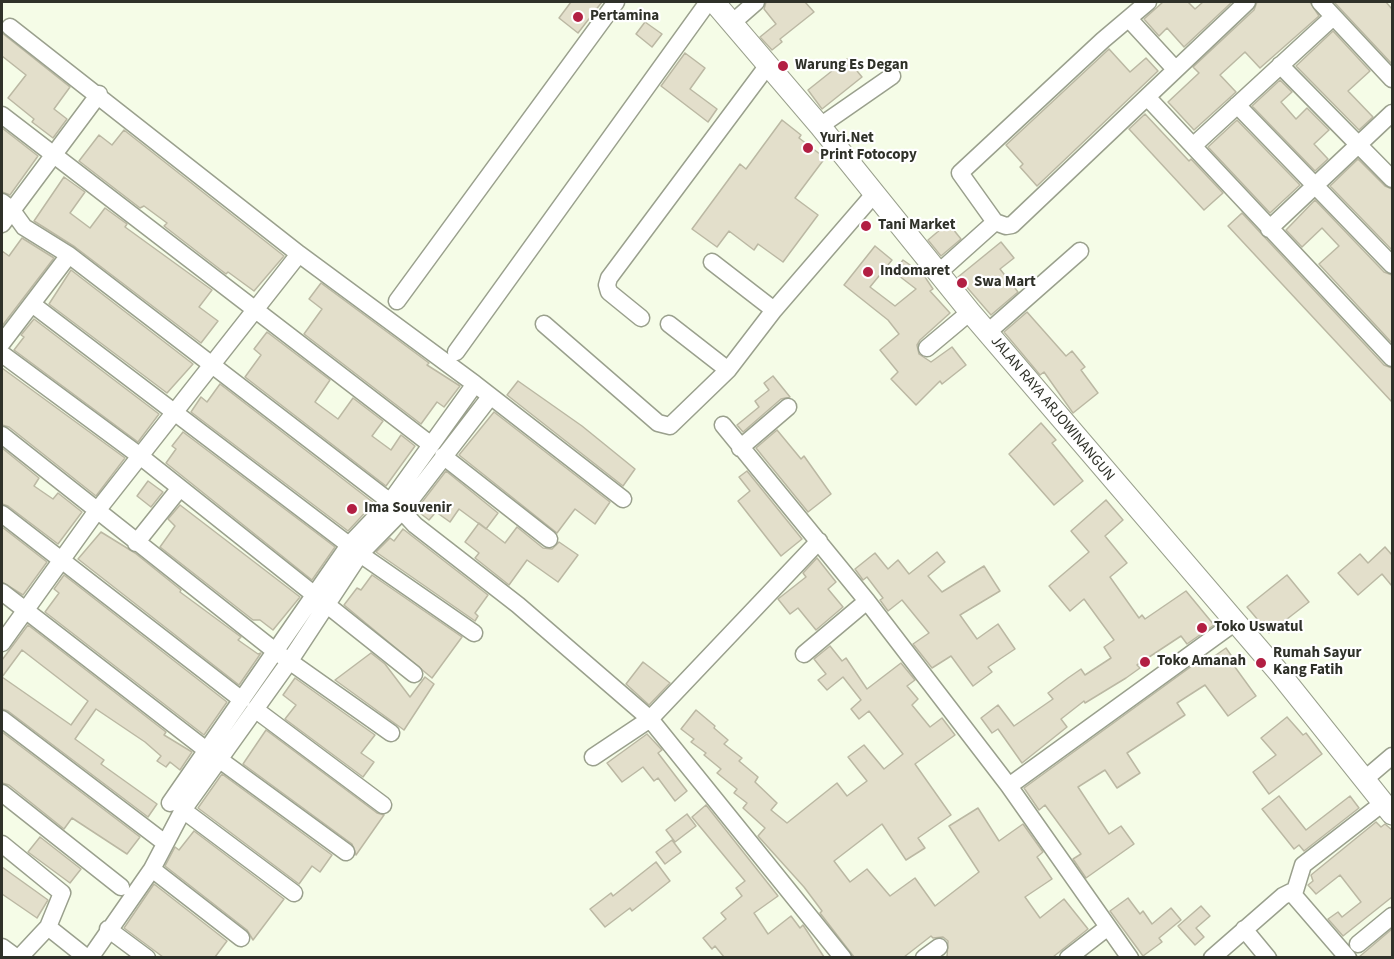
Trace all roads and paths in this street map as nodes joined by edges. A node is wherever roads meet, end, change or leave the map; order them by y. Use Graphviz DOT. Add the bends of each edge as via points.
graph roads {
  1 [pos="616,2"];
  2 [pos="708,2"];
  3 [pos="714,2"];
  4 [pos="756,2"];
  5 [pos="1148,2"];
  6 [pos="1247,2"];
  7 [pos="1320,2"];
  8 [pos="1333,17"];
  9 [pos="1129,20"];
  10 [pos="732,23"];
  11 [pos="10,27"];
  12 [pos="768,65"];
  13 [pos="1280,65"];
  14 [pos="1175,69"];
  15 [pos="892,76"];
  16 [pos="1392,79"];
  17 [pos="99,94"];
  18 [pos="1147,97"];
  19 [pos="1237,105"];
  20 [pos="1392,113"];
  21 [pos="2,115"];
  22 [pos="820,126"];
  23 [pos="1360,144"];
  24 [pos="1193,146"];
  25 [pos="52,156"];
  26 [pos="1392,179"];
  27 [pos="1316,186"];
  28 [pos="875,193"];
  29 [pos="6,206"];
  30 [pos="995,222"];
  31 [pos="2,224"];
  32 [pos="24,226"];
  33 [pos="1269,229"];
  34 [pos="1080,251"];
  35 [pos="299,254"];
  36 [pos="69,255"];
  37 [pos="712,262"];
  38 [pos="1392,265"];
  39 [pos="938,273"];
  40 [pos="397,301"];
  41 [pos="32,303"];
  42 [pos="255,310"];
  43 [pos="774,310"];
  44 [pos="970,312"];
  45 [pos="641,318"];
  46 [pos="544,324"];
  47 [pos="669,324"];
  48 [pos="988,332"];
  49 [pos="2,343"];
  50 [pos="927,348"];
  51 [pos="456,352"];
  52 [pos="2,354"];
  53 [pos="1392,358"];
  54 [pos="212,363"];
  55 [pos="728,370"];
  56 [pos="475,384"];
  57 [pos="490,397"];
  58 [pos="788,407"];
  59 [pos="174,411"];
  60 [pos="723,425"];
  61 [pos="2,435"];
  62 [pos="430,444"];
  63 [pos="740,448"];
  64 [pos="140,456"];
  65 [pos="443,456"];
  66 [pos="180,488"];
  67 [pos="622,498"];
  68 [pos="396,506"];
  69 [pos="96,512"];
  70 [pos="2,514"];
  71 [pos="549,539"];
  72 [pos="819,541"];
  73 [pos="136,543"];
  74 [pos="354,550"];
  75 [pos="59,561"];
  76 [pos="2,592"];
  77 [pos="321,600"];
  78 [pos="867,602"];
  79 [pos="25,611"];
  80 [pos="1234,623"];
  81 [pos="474,633"];
  82 [pos="2,643"];
  83 [pos="275,651"];
  84 [pos="804,654"];
  85 [pos="290,662"];
  86 [pos="414,674"];
  87 [pos="242,700"];
  88 [pos="256,710"];
  89 [pos="2,719"];
  90 [pos="650,719"];
  91 [pos="391,733"];
  92 [pos="212,754"];
  93 [pos="1392,756"];
  94 [pos="593,757"];
  95 [pos="1365,779"];
  96 [pos="1009,786"];
  97 [pos="2,793"];
  98 [pos="383,805"];
  99 [pos="177,806"];
  100 [pos="1388,808"];
  101 [pos="165,843"];
  102 [pos="2,844"];
  103 [pos="346,852"];
  104 [pos="152,869"];
  105 [pos="121,887"];
  106 [pos="294,893"];
  107 [pos="1294,894"];
  108 [pos="1392,916"];
  109 [pos="48,927"];
  110 [pos="1108,927"];
  111 [pos="108,929"];
  112 [pos="1244,929"];
  113 [pos="241,938"];
  114 [pos="2,947"];
  115 [pos="939,947"];
  116 [pos="1353,951"];
  117 [pos="18,957"];
  118 [pos="88,957"];
  119 [pos="147,957"];
  120 [pos="843,957"];
  121 [pos="924,957"];
  122 [pos="1068,957"];
  123 [pos="1130,957"];
  124 [pos="1212,957"];
  125 [pos="1268,957"];
  1 -- 40 [label="street"];
  2 -- 51 [label="street"];
  3 -- 10 [label="main road, JALAN RAYA ARJOWINANGUN"];
  4 -- 10 [label="street"];
  5 -- 9 [label="street"];
  6 -- 14 [label="street"];
  7 -- 8 [label="street"];
  8 -- 13 [label="street"];
  8 -- 16 [label="street"];
  9 -- 14 [label="street"];
  9 -- 30 [label="street" via="960,173"];
  10 -- 12 [label="main road, JALAN RAYA ARJOWINANGUN"];
  11 -- 17 [label="street"];
  12 -- 22 [label="main road, JALAN RAYA ARJOWINANGUN"];
  12 -- 45 [label="street" via="609,278 609,292"];
  13 -- 19 [label="street"];
  13 -- 23 [label="street"];
  14 -- 18 [label="street"];
  15 -- 22 [label="street"];
  17 -- 25 [label="street"];
  17 -- 35 [label="street"];
  18 -- 24 [label="street"];
  18 -- 30 [label="street" via="1012,225"];
  19 -- 24 [label="street"];
  19 -- 27 [label="street"];
  20 -- 23 [label="street"];
  21 -- 25 [label="street"];
  22 -- 28 [label="main road, JALAN RAYA ARJOWINANGUN"];
  23 -- 26 [label="street"];
  23 -- 27 [label="street"];
  24 -- 33 [label="street"];
  25 -- 29 [label="street"];
  25 -- 42 [label="street"];
  27 -- 33 [label="street"];
  27 -- 38 [label="street"];
  28 -- 39 [label="main road, JALAN RAYA ARJOWINANGUN"];
  28 -- 43 [label="street"];
  29 -- 31 [label="street"];
  29 -- 32 [label="street"];
  30 -- 39 [label="street"];
  31 -- 32 [label="street"];
  32 -- 36 [label="street"];
  33 -- 53 [label="street"];
  34 -- 48 [label="street"];
  35 -- 42 [label="street"];
  35 -- 56 [label="street"];
  36 -- 41 [label="street"];
  36 -- 54 [label="street"];
  37 -- 43 [label="street"];
  39 -- 44 [label="main road, JALAN RAYA ARJOWINANGUN"];
  41 -- 49 [label="street"];
  41 -- 59 [label="street"];
  42 -- 54 [label="street"];
  42 -- 62 [label="street"];
  43 -- 55 [label="street"];
  44 -- 48 [label="main road, JALAN RAYA ARJOWINANGUN"];
  44 -- 50 [label="street"];
  46 -- 55 [label="street" via="663,426 675,424"];
  47 -- 55 [label="street"];
  48 -- 80 [label="main road, JALAN RAYA ARJOWINANGUN"];
  52 -- 64 [label="street"];
  54 -- 59 [label="street"];
  54 -- 68 [label="street"];
  56 -- 57 [label="street"];
  56 -- 62 [label="street"];
  57 -- 65 [label="street"];
  57 -- 67 [label="street"];
  58 -- 63 [label="street"];
  59 -- 64 [label="street"];
  59 -- 74 [label="street"];
  60 -- 63 [label="street"];
  61 -- 69 [label="street"];
  62 -- 68 [label="street"];
  63 -- 72 [label="street"];
  64 -- 66 [label="street"];
  64 -- 69 [label="street"];
  65 -- 68 [label="street"];
  65 -- 71 [label="street"];
  66 -- 73 [label="street"];
  66 -- 77 [label="street"];
  68 -- 74 [label="street"];
  68 -- 90 [label="street"];
  69 -- 73 [label="street"];
  69 -- 75 [label="street"];
  70 -- 75 [label="street"];
  72 -- 78 [label="street"];
  72 -- 90 [label="street"];
  73 -- 83 [label="street"];
  74 -- 77 [label="street"];
  74 -- 81 [label="street"];
  75 -- 79 [label="street"];
  75 -- 87 [label="street"];
  76 -- 79 [label="street"];
  77 -- 83 [label="street"];
  77 -- 85 [label="street"];
  77 -- 86 [label="street"];
  78 -- 84 [label="street"];
  78 -- 96 [label="street"];
  79 -- 82 [label="street"];
  79 -- 92 [label="street"];
  80 -- 95 [label="main road, JALAN RAYA ARJOWINANGUN"];
  80 -- 96 [label="street"];
  83 -- 85 [label="street"];
  83 -- 87 [label="street"];
  85 -- 88 [label="street"];
  85 -- 91 [label="street"];
  87 -- 92 [label="street"];
  88 -- 92 [label="street"];
  88 -- 98 [label="street"];
  89 -- 101 [label="street"];
  90 -- 94 [label="street"];
  90 -- 120 [label="street"];
  92 -- 99 [label="street"];
  92 -- 103 [label="street"];
  93 -- 95 [label="street"];
  95 -- 100 [label="main road, JALAN RAYA ARJOWINANGUN"];
  96 -- 110 [label="street"];
  97 -- 105 [label="street"];
  99 -- 101 [label="street"];
  99 -- 106 [label="street"];
  100 -- 107 [label="street" via="1303,865"];
  101 -- 104 [label="street"];
  102 -- 109 [label="street" via="61,890"];
  104 -- 111 [label="street"];
  104 -- 113 [label="street"];
  107 -- 112 [label="street" via="1283,896"];
  107 -- 116 [label="street"];
  108 -- 116 [label="street"];
  109 -- 117 [label="street"];
  109 -- 118 [label="street"];
  110 -- 122 [label="street"];
  110 -- 123 [label="street"];
  111 -- 118 [label="street"];
  111 -- 119 [label="street"];
  112 -- 124 [label="street"];
  112 -- 125 [label="street"];
  114 -- 117 [label="street"];
  115 -- 121 [label="street"];
}
